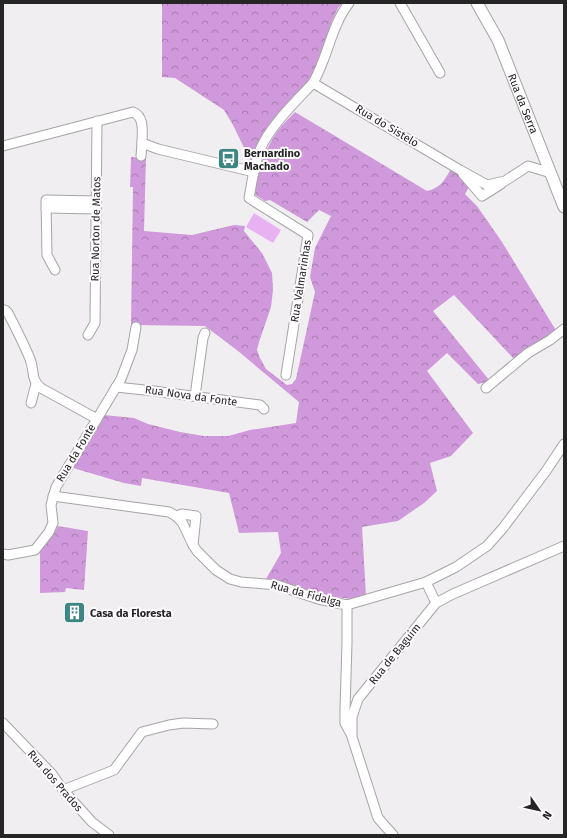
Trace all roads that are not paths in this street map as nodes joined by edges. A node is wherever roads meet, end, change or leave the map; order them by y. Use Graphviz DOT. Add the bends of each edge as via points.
graph roads {
  1 [pos="349,3"];
  2 [pos="400,3"];
  3 [pos="477,3"];
  4 [pos="440,74"];
  5 [pos="313,83"];
  6 [pos="97,122"];
  7 [pos="142,143"];
  8 [pos="3,146"];
  9 [pos="141,156"];
  10 [pos="460,170"];
  11 [pos="254,172"];
  12 [pos="551,173"];
  13 [pos="505,181"];
  14 [pos="96,205"];
  15 [pos="564,207"];
  16 [pos="55,270"];
  17 [pos="3,310"];
  18 [pos="136,327"];
  19 [pos="564,330"];
  20 [pos="205,333"];
  21 [pos="88,335"];
  22 [pos="286,375"];
  23 [pos="36,384"];
  24 [pos="116,387"];
  25 [pos="486,388"];
  26 [pos="195,396"];
  27 [pos="31,403"];
  28 [pos="264,410"];
  29 [pos="97,419"];
  30 [pos="564,444"];
  31 [pos="53,496"];
  32 [pos="176,516"];
  33 [pos="193,545"];
  34 [pos="564,546"];
  35 [pos="3,554"];
  36 [pos="426,582"];
  37 [pos="436,603"];
  38 [pos="347,605"];
  39 [pos="3,724"];
  40 [pos="213,724"];
  41 [pos="352,737"];
  42 [pos="63,790"];
  43 [pos="109,835"];
  44 [pos="393,835"];
  1 -- 5 [label="street" via="338,21"];
  2 -- 4 [label="street"];
  3 -- 12 [label="main road, Rua da Serra" via="498,40"];
  5 -- 10 [label="street, Rua do Sistelo"];
  5 -- 11 [label="street" via="272,128 260,150"];
  6 -- 7 [label="street" via="133,112 141,118"];
  6 -- 8 [label="street"];
  6 -- 14 [label="street, Rua Norton de Matos"];
  7 -- 9 [label="street"];
  7 -- 11 [label="street"];
  10 -- 13 [label="street, Rua do Sistelo" via="487,184"];
  10 -- 13 [label="street, Rua do Sistelo" via="482,196"];
  11 -- 22 [label="street, Rua Valmarinhas" via="249,198 308,235"];
  12 -- 13 [label="street, Rua do Sistelo" via="528,166"];
  12 -- 15 [label="main road, Rua da Serra"];
  14 -- 16 [label="street" via="46,200 47,255"];
  14 -- 21 [label="street, Rua Norton de Matos" via="94,323"];
  17 -- 23 [label="street" via="8,314 31,361"];
  18 -- 24 [label="street, Rua da Fonte" via="129,361"];
  19 -- 25 [label="street" via="528,353"];
  20 -- 26 [label="street"];
  23 -- 27 [label="street"];
  23 -- 29 [label="street"];
  24 -- 26 [label="street, Rua Nova da Fonte"];
  24 -- 29 [label="street, Rua da Fonte"];
  26 -- 28 [label="street, Rua Nova da Fonte" via="260,405"];
  29 -- 31 [label="street, Rua da Fonte" via="56,486"];
  30 -- 36 [label="street" via="487,546 456,567"];
  31 -- 32 [label="street" via="169,512"];
  31 -- 35 [label="street, Rua da Fonte" via="53,523 35,550 8,556"];
  32 -- 33 [label="street, Rua da Fidalga" via="182,522"];
  32 -- 33 [label="street" via="196,516"];
  33 -- 38 [label="street, Rua da Fidalga" via="216,570 230,579 277,585 318,600"];
  34 -- 37 [label="street, Rua de Baguim"];
  36 -- 37 [label="street"];
  36 -- 38 [label="street"];
  37 -- 41 [label="street, Rua de Baguim" via="358,699 352,717"];
  38 -- 41 [label="street, Rua da Fidalga" via="345,723"];
  39 -- 42 [label="street, Rua dos Prados" via="52,774"];
  40 -- 42 [label="street" via="169,724 142,732 114,770"];
  41 -- 44 [label="street, Rua de Baguim" via="378,818"];
  42 -- 43 [label="street, Rua dos Prados" via="92,822"];
}
